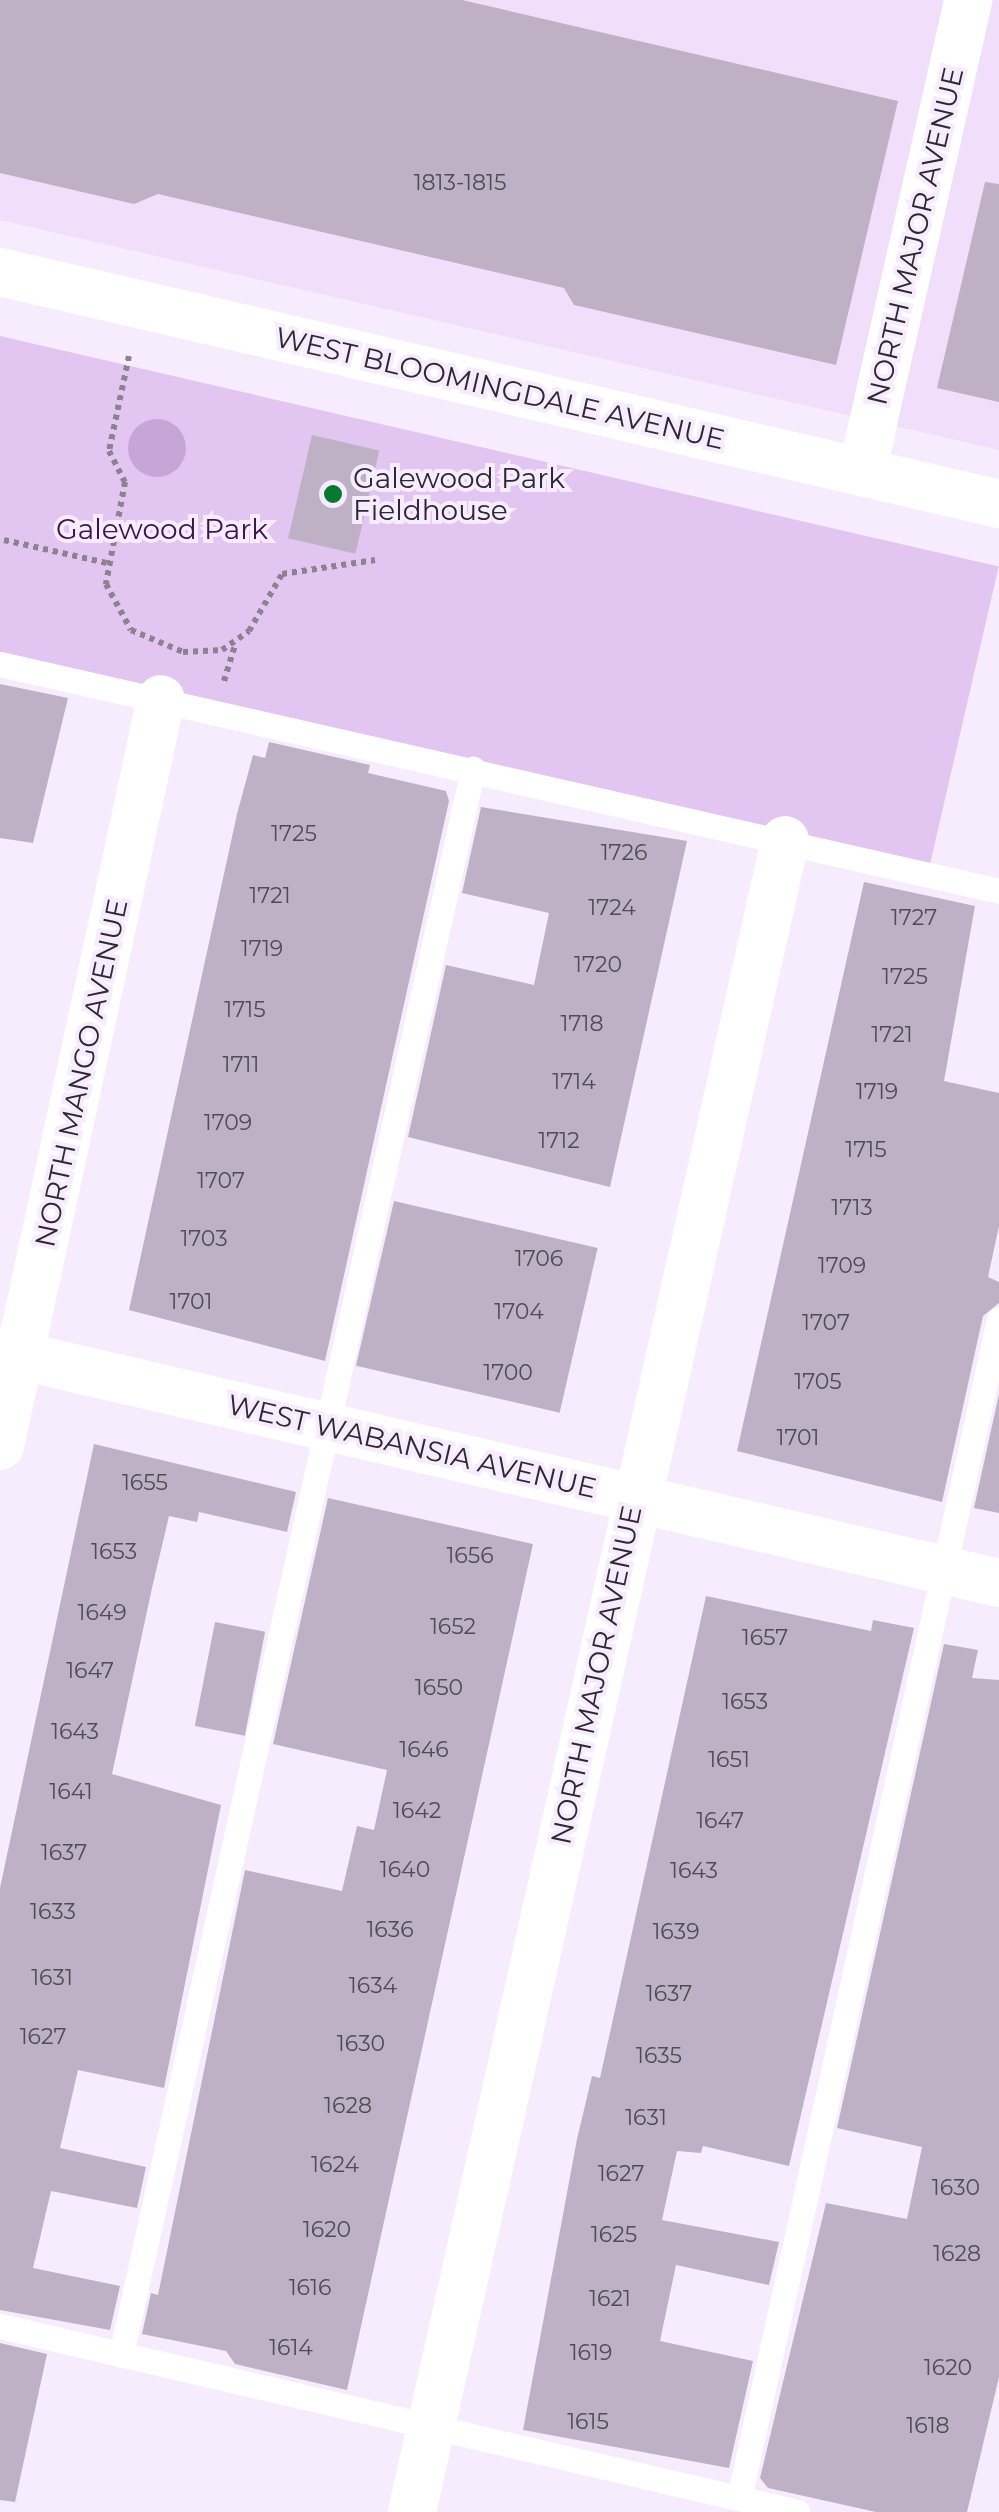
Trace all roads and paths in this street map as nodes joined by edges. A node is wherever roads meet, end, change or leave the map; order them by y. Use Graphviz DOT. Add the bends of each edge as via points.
graph roads {
  1 [pos="968,0"];
  2 [pos="0,272"];
  3 [pos="130,356"];
  4 [pos="862,472"];
  5 [pos="999,504"];
  6 [pos="4,540"];
  7 [pos="375,560"];
  8 [pos="107,562"];
  9 [pos="0,664"];
  10 [pos="161,699"];
  11 [pos="473,769"];
  12 [pos="785,840"];
  13 [pos="999,891"];
  14 [pos="999,1318"];
  15 [pos="10,1353"];
  16 [pos="327,1426"];
  17 [pos="0,1446"];
  18 [pos="636,1498"];
  19 [pos="944,1570"];
  20 [pos="999,1582"];
  21 [pos="0,2326"];
  22 [pos="121,2354"];
  23 [pos="430,2426"];
  24 [pos="739,2498"];
  25 [pos="412,2512"];
  26 [pos="798,2512"];
  1 -- 4 [label="street, NORTH MAJOR AVENUE"];
  2 -- 4 [label="street, WEST BLOOMINGDALE AVENUE"];
  3 -- 8 [label="path" via="108,451 125,482"];
  4 -- 5 [label="street, WEST BLOOMINGDALE AVENUE"];
  6 -- 8 [label="path"];
  7 -- 8 [label="path" via="282,574 235,644 204,653 166,648 132,630 108,598"];
  9 -- 10 [label="lane"];
  10 -- 11 [label="lane"];
  10 -- 15 [label="street, NORTH MANGO AVENUE"];
  11 -- 12 [label="lane"];
  11 -- 16 [label="lane"];
  12 -- 13 [label="lane"];
  12 -- 18 [label="street, NORTH MAJOR AVENUE"];
  14 -- 19 [label="lane"];
  15 -- 16 [label="street, WEST WABANSIA AVENUE"];
  15 -- 17 [label="street, NORTH MANGO AVENUE"];
  16 -- 18 [label="street, WEST WABANSIA AVENUE"];
  16 -- 22 [label="lane"];
  18 -- 19 [label="street, WEST WABANSIA AVENUE"];
  18 -- 23 [label="street, NORTH MAJOR AVENUE"];
  19 -- 20 [label="street, WEST WABANSIA AVENUE"];
  19 -- 24 [label="lane"];
  21 -- 22 [label="lane"];
  22 -- 23 [label="lane"];
  23 -- 24 [label="lane"];
  23 -- 25 [label="street, NORTH MAJOR AVENUE"];
  24 -- 26 [label="lane"];
}
